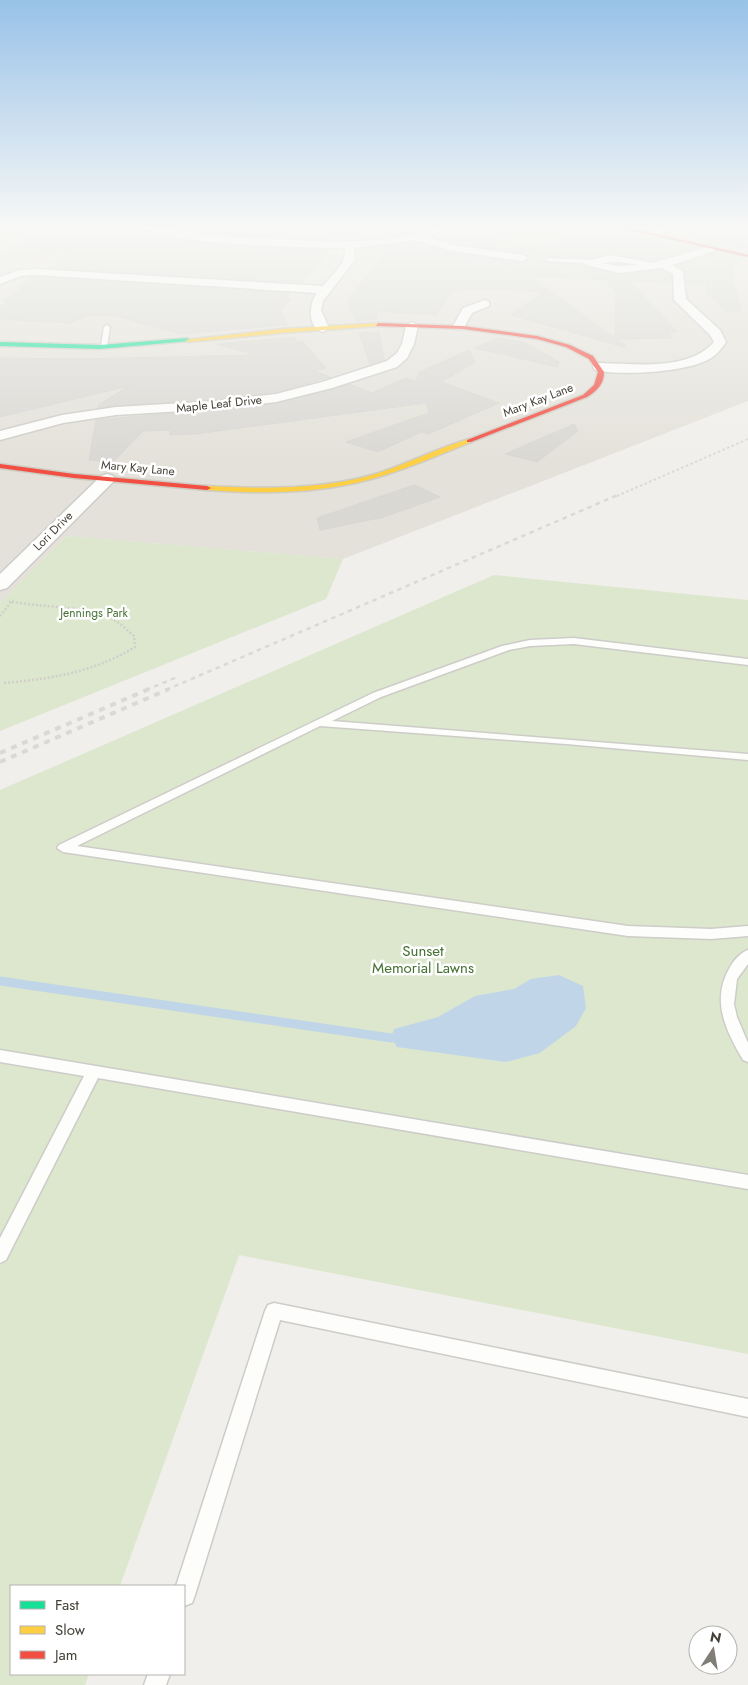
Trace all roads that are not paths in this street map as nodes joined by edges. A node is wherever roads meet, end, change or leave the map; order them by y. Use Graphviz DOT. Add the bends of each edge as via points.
graph roads {
  1 [pos="316,306"];
  2 [pos="481,306"];
  3 [pos="686,306"];
  4 [pos="412,326"];
  5 [pos="459,326"];
  6 [pos="107,327"];
  7 [pos="323,328"];
  8 [pos="0,344"];
  9 [pos="104,346"];
  10 [pos="600,367"];
  11 [pos="0,436"];
  12 [pos="0,466"];
  13 [pos="107,479"];
  14 [pos="3,592"];
  15 [pos="748,662"];
  16 [pos="318,723"];
  17 [pos="748,757"];
  18 [pos="748,931"];
  19 [pos="748,955"];
  20 [pos="0,1056"];
  21 [pos="748,1056"];
  22 [pos="94,1072"];
  23 [pos="748,1182"];
  24 [pos="0,1256"];
  25 [pos="748,1408"];
  26 [pos="185,1591"];
  1 -- 7 [label="street"];
  2 -- 5 [label="street" via="467,311"];
  3 -- 10 [label="street" via="716,333 720,342 716,350 702,358 679,364"];
  4 -- 5 [label="street"];
  4 -- 7 [label="street"];
  4 -- 11 [label="street, Maple Leaf Drive" via="408,344 392,364 326,385 276,398 116,411 62,419"];
  5 -- 10 [label="street" via="512,332 556,342 589,356"];
  6 -- 9 [label="lane"];
  7 -- 9 [label="street"];
  8 -- 9 [label="street"];
  10 -- 13 [label="street, Mary Kay Lane" via="600,382 594,391 577,400 369,478 340,485 283,492 248,492"];
  12 -- 13 [label="street, Mary Kay Lane" via="42,474"];
  13 -- 14 [label="street, Lori Drive"];
  15 -- 16 [label="lane" via="574,641 530,643 506,648 377,695"];
  16 -- 17 [label="lane"];
  16 -- 18 [label="lane" via="63,848 628,931 711,934"];
  19 -- 21 [label="lane" via="731,979 725,1002 735,1035"];
  20 -- 22 [label="lane"];
  22 -- 23 [label="lane"];
  22 -- 24 [label="lane"];
  25 -- 26 [label="lane" via="274,1311"];
}
